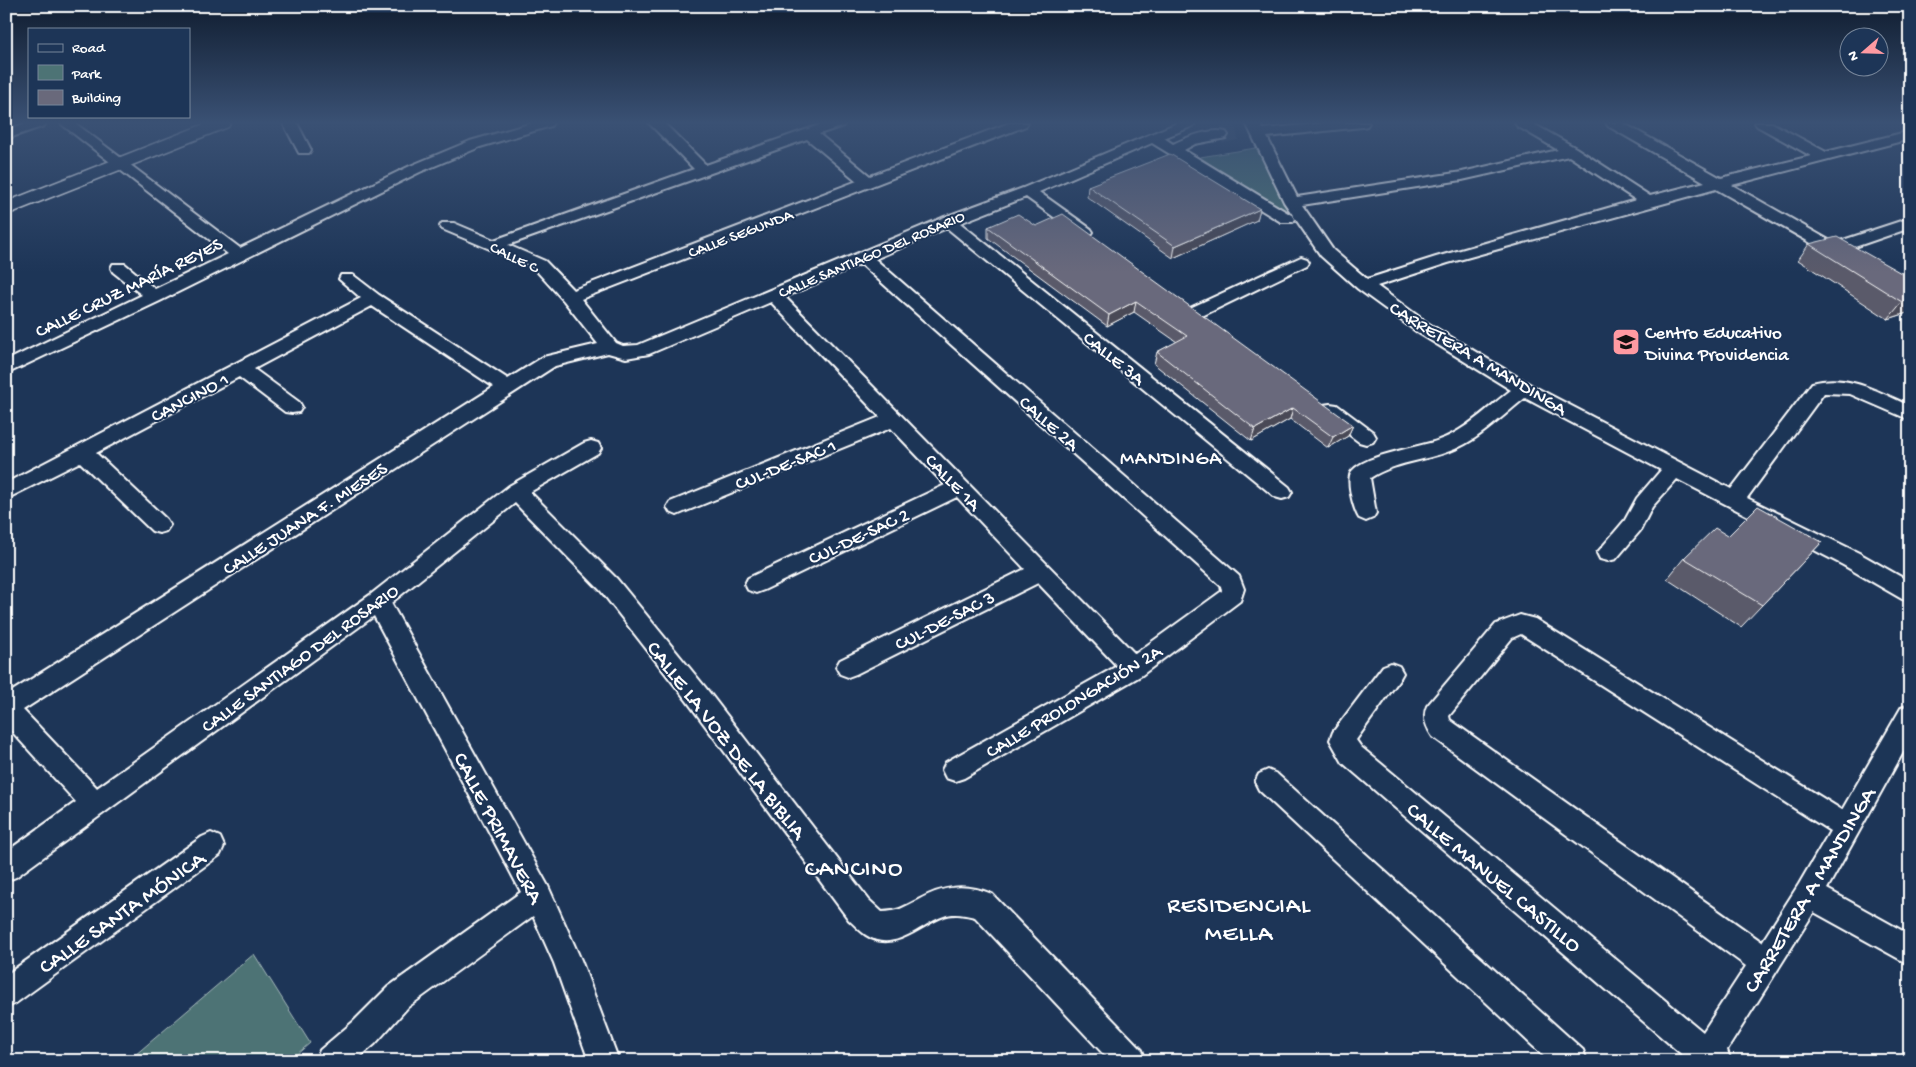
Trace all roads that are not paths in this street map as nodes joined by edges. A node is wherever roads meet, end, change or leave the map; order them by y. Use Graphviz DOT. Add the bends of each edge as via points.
graph roads {
  1 [pos="97,173"];
  2 [pos="134,173"];
  3 [pos="408,173"];
  4 [pos="695,173"];
  5 [pos="858,173"];
  6 [pos="893,173"];
  7 [pos="1070,173"];
  8 [pos="1210,173"];
  9 [pos="1278,173"];
  10 [pos="1476,173"];
  11 [pos="1604,173"];
  12 [pos="1701,173"];
  13 [pos="1758,173"];
  14 [pos="869,182"];
  15 [pos="1719,183"];
  16 [pos="1028,191"];
  17 [pos="1292,202"];
  18 [pos="1649,202"];
  19 [pos="6,209"];
  20 [pos="1286,219"];
  21 [pos="948,221"];
  22 [pos="448,226"];
  23 [pos="1906,228"];
  24 [pos="1098,242"];
  25 [pos="494,245"];
  26 [pos="1834,249"];
  27 [pos="240,255"];
  28 [pos="863,257"];
  29 [pos="1301,262"];
  30 [pos="1859,264"];
  31 [pos="119,268"];
  32 [pos="347,279"];
  33 [pos="1364,285"];
  34 [pos="774,294"];
  35 [pos="154,297"];
  36 [pos="570,297"];
  37 [pos="373,299"];
  38 [pos="1181,301"];
  39 [pos="1196,312"];
  40 [pos="1212,323"];
  41 [pos="610,347"];
  42 [pos="6,368"];
  43 [pos="241,369"];
  44 [pos="507,387"];
  45 [pos="1524,389"];
  46 [pos="1320,403"];
  47 [pos="292,407"];
  48 [pos="1910,414"];
  49 [pos="894,418"];
  50 [pos="1366,437"];
  51 [pos="591,448"];
  52 [pos="83,453"];
  53 [pos="1674,468"];
  54 [pos="960,487"];
  55 [pos="516,491"];
  56 [pos="6,492"];
  57 [pos="1282,492"];
  58 [pos="1734,500"];
  59 [pos="676,507"];
  60 [pos="1366,512"];
  61 [pos="159,524"];
  62 [pos="1608,553"];
  63 [pos="1041,571"];
  64 [pos="756,584"];
  65 [pos="1233,589"];
  66 [pos="1910,593"];
  67 [pos="378,601"];
  68 [pos="848,667"];
  69 [pos="1134,668"];
  70 [pos="1392,673"];
  71 [pos="6,708"];
  72 [pos="1910,716"];
  73 [pos="955,770"];
  74 [pos="1268,782"];
  75 [pos="95,804"];
  76 [pos="1846,827"];
  77 [pos="211,846"];
  78 [pos="6,868"];
  79 [pos="1809,894"];
  80 [pos="538,896"];
  81 [pos="1910,951"];
  82 [pos="1765,962"];
  83 [pos="6,993"];
  84 [pos="1708,1059"];
  85 [pos="331,1061"];
  86 [pos="604,1061"];
  87 [pos="1131,1061"];
  88 [pos="1572,1061"];
  1 -- 19 [label="main road"];
  2 -- 27 [label="street"];
  3 -- 27 [label="street, CALLE CRUZ MARÍA REYES"];
  4 -- 25 [label="street"];
  5 -- 14 [label="street"];
  6 -- 14 [label="street, CALLE SEGUNDA"];
  7 -- 16 [label="street, CALLE SANTIAGO DEL ROSARIO"];
  8 -- 20 [label="street"];
  9 -- 17 [label="street"];
  10 -- 17 [label="street"];
  11 -- 18 [label="street"];
  12 -- 15 [label="street"];
  13 -- 15 [label="street, CARRETERA A MANDINGA"];
  14 -- 36 [label="street, CALLE SEGUNDA"];
  15 -- 18 [label="street, CARRETERA A MANDINGA"];
  15 -- 26 [label="street"];
  16 -- 21 [label="street, CALLE SANTIAGO DEL ROSARIO"];
  16 -- 24 [label="street"];
  17 -- 33 [label="street" via="1327,253"];
  18 -- 33 [label="street, CARRETERA A MANDINGA"];
  21 -- 28 [label="street, CALLE SANTIAGO DEL ROSARIO"];
  21 -- 57 [label="street, CALLE 3A"];
  22 -- 25 [label="street, CALLE C"];
  23 -- 26 [label="street"];
  25 -- 36 [label="street, CALLE C" via="539,264"];
  26 -- 30 [label="street"];
  27 -- 35 [label="street, CALLE CRUZ MARÍA REYES"];
  28 -- 34 [label="street, CALLE SANTIAGO DEL ROSARIO"];
  28 -- 65 [label="street, CALLE 2A" via="1231,582"];
  29 -- 39 [label="street"];
  31 -- 35 [label="street"];
  32 -- 37 [label="street"];
  33 -- 45 [label="street, CARRETERA A MANDINGA" via="1423,328"];
  34 -- 41 [label="street, CALLE SANTIAGO DEL ROSARIO" via="643,350 618,352"];
  34 -- 49 [label="street, CALLE 1A"];
  35 -- 42 [label="street, CALLE CRUZ MARÍA REYES"];
  36 -- 41 [label="street, CALLE C"];
  37 -- 43 [label="street, CANCINO 1"];
  37 -- 44 [label="street"];
  38 -- 39 [label="street"];
  39 -- 40 [label="street"];
  41 -- 44 [label="street, CALLE JUANA F. MIESES" via="549,360"];
  43 -- 47 [label="street"];
  43 -- 52 [label="street, CANCINO 1"];
  44 -- 71 [label="street, CALLE JUANA F. MIESES"];
  45 -- 53 [label="street, CARRETERA A MANDINGA"];
  45 -- 60 [label="street" via="1452,442 1371,468 1360,475"];
  46 -- 50 [label="street"];
  48 -- 58 [label="street" via="1853,388 1819,388"];
  49 -- 54 [label="street, CALLE 1A"];
  49 -- 59 [label="street, CUL-DE-SAC 1"];
  51 -- 55 [label="street, CALLE SANTIAGO DEL ROSARIO"];
  52 -- 56 [label="street, CANCINO 1"];
  52 -- 61 [label="street"];
  53 -- 58 [label="street, CARRETERA A MANDINGA"];
  53 -- 62 [label="street" via="1644,503 1633,525"];
  54 -- 63 [label="street, CALLE 1A"];
  54 -- 64 [label="street, CUL-DE-SAC 2"];
  55 -- 67 [label="street, CALLE SANTIAGO DEL ROSARIO"];
  55 -- 87 [label="street, CALLE LA VOZ DE LA BIBLIA" via="609,585 859,910 877,926 898,926 940,903 955,900 982,904"];
  58 -- 66 [label="street, CARRETERA A MANDINGA" via="1851,558"];
  63 -- 68 [label="street, CUL-DE-SAC 3"];
  63 -- 69 [label="street, CALLE 1A"];
  65 -- 69 [label="street, CALLE PROLONGACIÓN 2A" via="1232,595"];
  67 -- 75 [label="street, CALLE SANTIAGO DEL ROSARIO"];
  67 -- 80 [label="street, CALLE PRIMAVERA"];
  69 -- 73 [label="street, CALLE PROLONGACIÓN 2A"];
  70 -- 84 [label="street, CALLE MANUEL CASTILLO" via="1342,740 1352,755"];
  71 -- 75 [label="street"];
  72 -- 76 [label="street, CARRETERA A MANDINGA"];
  74 -- 88 [label="street"];
  75 -- 78 [label="street, CALLE SANTIAGO DEL ROSARIO"];
  76 -- 79 [label="street, CARRETERA A MANDINGA"];
  76 -- 82 [label="street" via="1520,624 1504,631 1436,713 1442,729"];
  77 -- 83 [label="street, CALLE SANTA MÓNICA"];
  79 -- 81 [label="street"];
  79 -- 82 [label="street, CARRETERA A MANDINGA"];
  80 -- 85 [label="street" via="398,996 364,1033"];
  80 -- 86 [label="street, CALLE PRIMAVERA" via="568,960"];
  82 -- 84 [label="street, CARRETERA A MANDINGA"];
}
